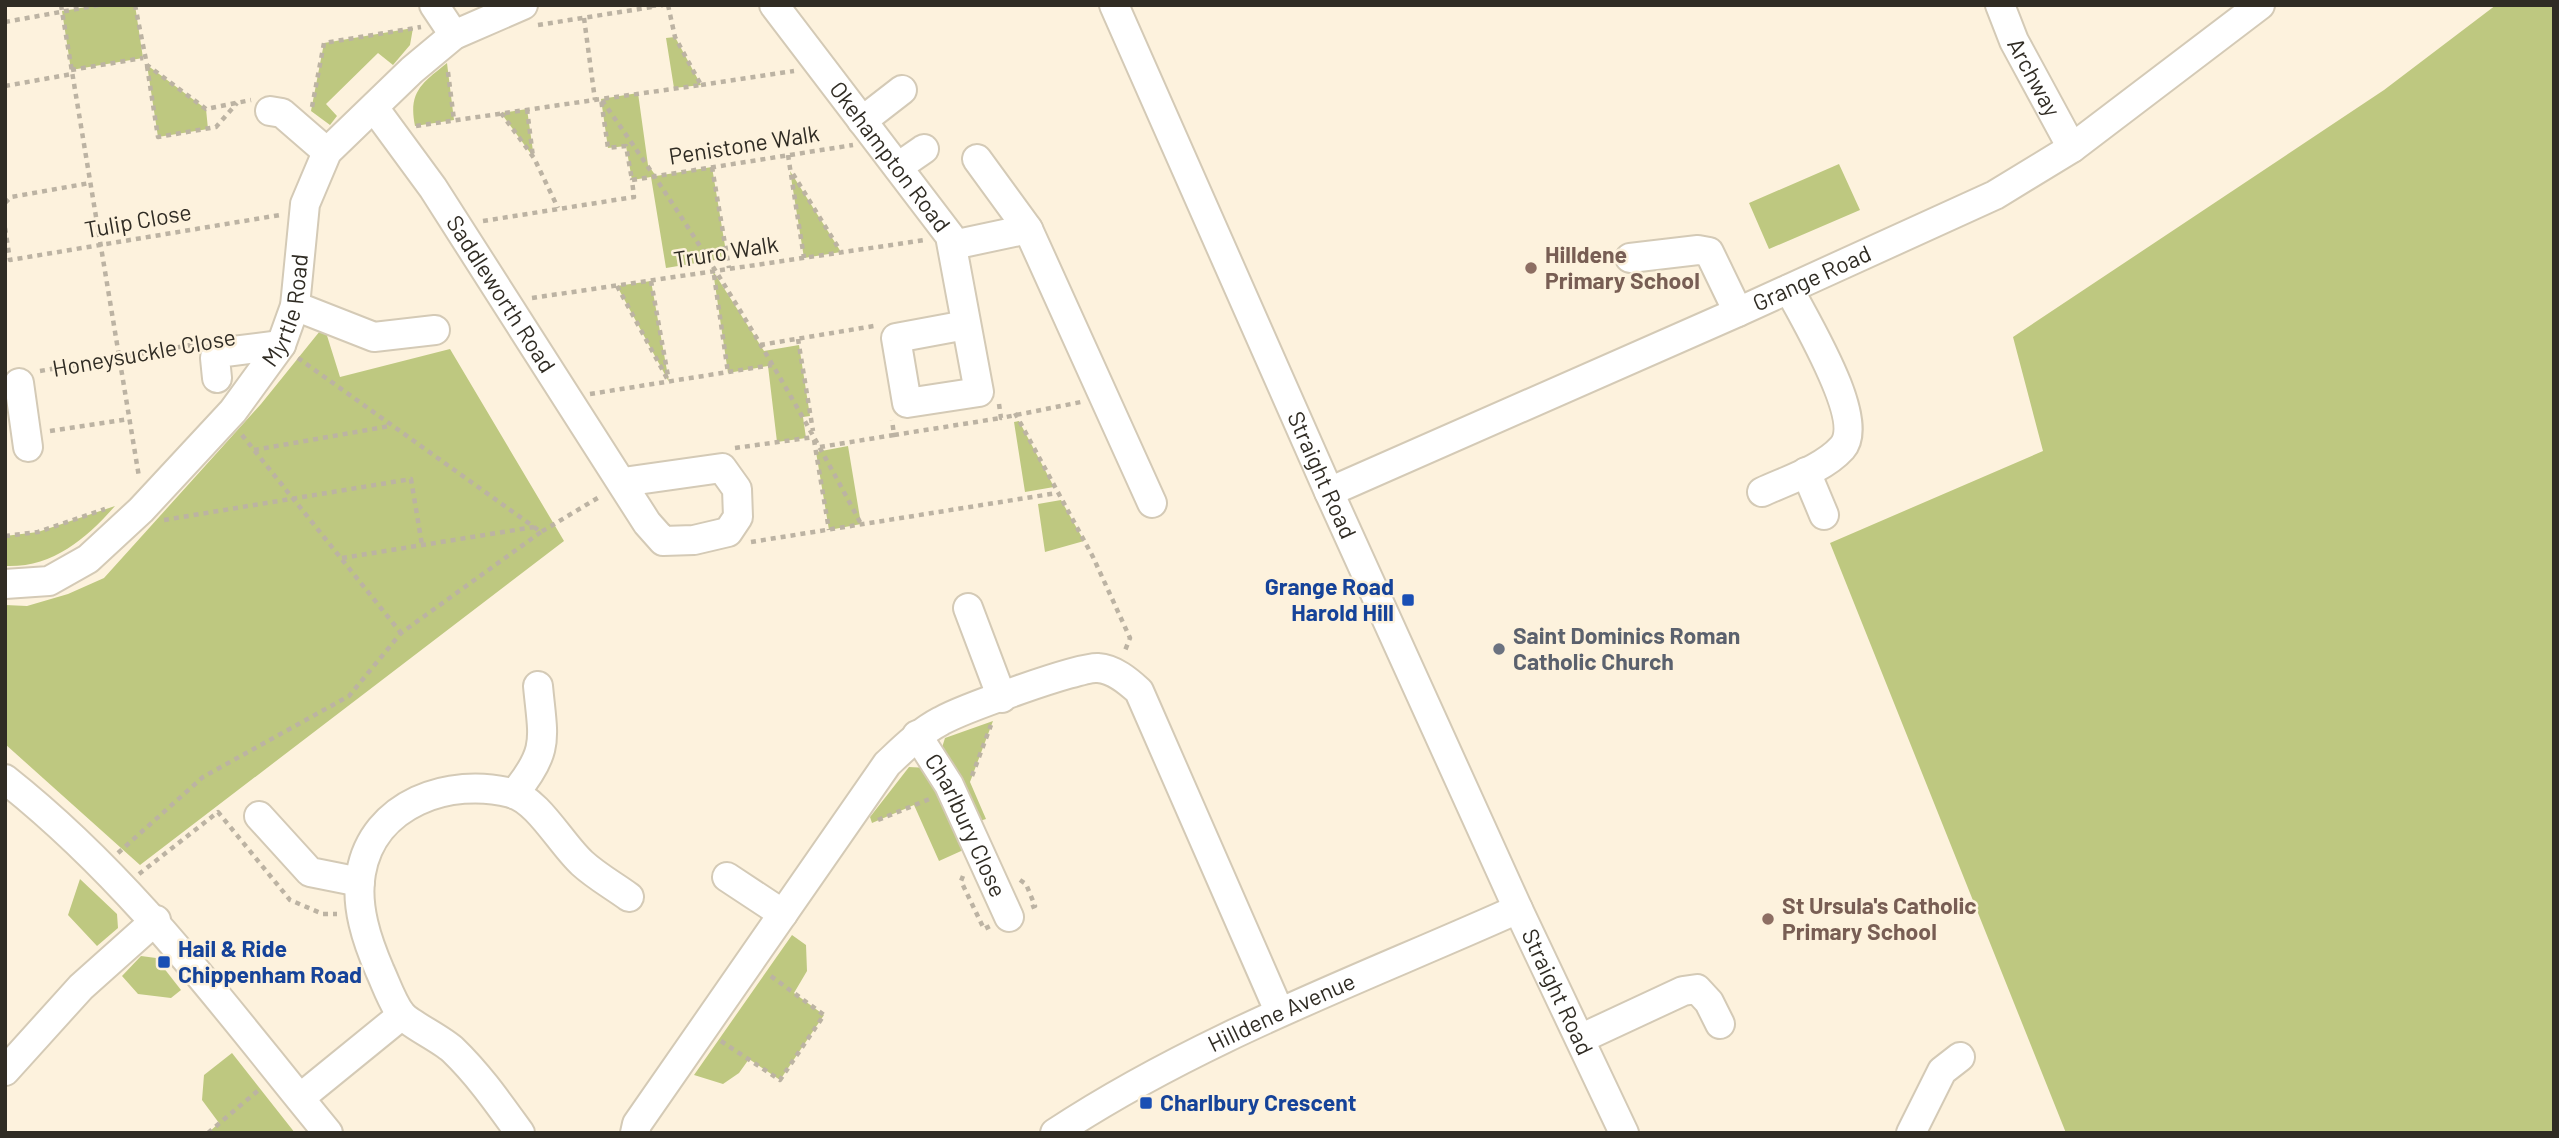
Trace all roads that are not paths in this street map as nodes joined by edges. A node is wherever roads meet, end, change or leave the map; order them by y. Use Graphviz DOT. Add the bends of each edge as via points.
graph roads {
  1 [pos="774,5"];
  2 [pos="1114,5"];
  3 [pos="2000,5"];
  4 [pos="2260,5"];
  5 [pos="529,15"];
  6 [pos="445,21"];
  7 [pos="902,90"];
  8 [pos="267,104"];
  9 [pos="383,119"];
  10 [pos="870,131"];
  11 [pos="2072,148"];
  12 [pos="924,149"];
  13 [pos="327,152"];
  14 [pos="977,159"];
  15 [pos="898,167"];
  16 [pos="1028,229"];
  17 [pos="952,241"];
  18 [pos="1630,258"];
  19 [pos="1789,289"];
  20 [pos="295,306"];
  21 [pos="1738,312"];
  22 [pos="966,325"];
  23 [pos="435,330"];
  24 [pos="281,345"];
  25 [pos="217,378"];
  26 [pos="27,381"];
  27 [pos="28,447"];
  28 [pos="1806,472"];
  29 [pos="622,482"];
  30 [pos="1329,492"];
  31 [pos="1762,492"];
  32 [pos="1152,503"];
  33 [pos="1824,514"];
  34 [pos="5,584"];
  35 [pos="968,608"];
  36 [pos="538,685"];
  37 [pos="1002,698"];
  38 [pos="917,736"];
  39 [pos="5,779"];
  40 [pos="514,794"];
  41 [pos="259,816"];
  42 [pos="727,877"];
  43 [pos="360,882"];
  44 [pos="629,897"];
  45 [pos="1518,909"];
  46 [pos="783,914"];
  47 [pos="1009,917"];
  48 [pos="156,920"];
  49 [pos="1279,1011"];
  50 [pos="402,1015"];
  51 [pos="1720,1024"];
  52 [pos="1582,1038"];
  53 [pos="1960,1056"];
  54 [pos="5,1071"];
  55 [pos="300,1098"];
  56 [pos="328,1133"];
  57 [pos="520,1133"];
  58 [pos="635,1133"];
  59 [pos="1055,1133"];
  60 [pos="1624,1133"];
  61 [pos="1911,1133"];
  1 -- 10 [label="street, Okehampton Road"];
  2 -- 30 [label="street, Straight Road"];
  3 -- 11 [label="street, Archway" via="2014,41"];
  4 -- 11 [label="street, Grange Road"];
  5 -- 6 [label="street, Myrtle Road"];
  6 -- 9 [label="street, Myrtle Road"];
  7 -- 10 [label="street"];
  8 -- 13 [label="street"];
  9 -- 13 [label="street, Myrtle Road"];
  9 -- 29 [label="street, Saddleworth Road" via="457,225"];
  10 -- 15 [label="street, Okehampton Road"];
  11 -- 19 [label="street, Grange Road" via="1995,195"];
  12 -- 15 [label="street"];
  13 -- 20 [label="street, Myrtle Road" via="305,210"];
  14 -- 16 [label="street"];
  15 -- 17 [label="street, Okehampton Road"];
  16 -- 17 [label="street"];
  16 -- 32 [label="street"];
  17 -- 22 [label="street, Okehampton Road"];
  18 -- 21 [label="street" via="1698,250 1709,253"];
  19 -- 21 [label="street, Grange Road"];
  19 -- 28 [label="street" via="1843,398 1849,424 1845,446"];
  20 -- 23 [label="street" via="374,337"];
  20 -- 24 [label="street, Myrtle Road"];
  21 -- 30 [label="street, Grange Road"];
  22 -- 22 [label="street, Okehampton Road" via="896,338 907,403 979,392"];
  24 -- 25 [label="street" via="225,352 215,358"];
  24 -- 34 [label="street, Myrtle Road" via="227,416 128,508 88,559 49,581"];
  26 -- 27 [label="street"];
  28 -- 31 [label="street"];
  28 -- 33 [label="street"];
  29 -- 29 [label="street, Saddleworth Road" via="722,468 737,489 738,517 728,532 663,541"];
  30 -- 45 [label="street, Straight Road"];
  35 -- 37 [label="street"];
  36 -- 40 [label="street" via="541,757"];
  37 -- 38 [label="street" via="942,720"];
  37 -- 49 [label="street" via="1070,672 1097,667 1139,691"];
  38 -- 46 [label="street" via="887,764"];
  38 -- 47 [label="street, Charlbury Close" via="950,785"];
  39 -- 48 [label="street" via="54,817"];
  40 -- 43 [label="street" via="445,789 406,806 369,849"];
  40 -- 44 [label="street" via="542,815 561,844 585,867"];
  41 -- 43 [label="street" via="310,872"];
  42 -- 46 [label="street"];
  43 -- 50 [label="street" via="362,915 372,953"];
  45 -- 49 [label="street, Hilldene Avenue"];
  45 -- 52 [label="street, Straight Road"];
  46 -- 58 [label="street"];
  48 -- 54 [label="street" via="81,987"];
  48 -- 55 [label="street"];
  49 -- 59 [label="street, Hilldene Avenue" via="1179,1060"];
  50 -- 55 [label="street"];
  50 -- 57 [label="street" via="453,1051"];
  51 -- 52 [label="street" via="1697,989 1683,991"];
  52 -- 60 [label="street, Straight Road"];
  53 -- 61 [label="street" via="1942,1071"];
  55 -- 56 [label="street"];
}
